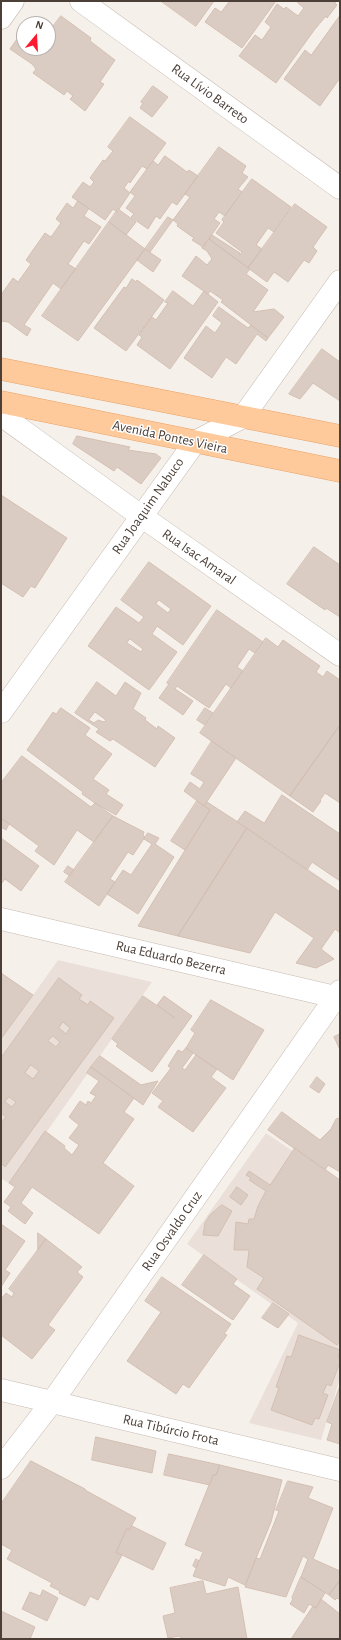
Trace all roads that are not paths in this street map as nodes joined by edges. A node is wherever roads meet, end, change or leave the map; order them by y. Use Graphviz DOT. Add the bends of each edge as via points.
graph roads {
  1 [pos="13,1"];
  2 [pos="81,1"];
  3 [pos="1,18"];
  4 [pos="340,188"];
  5 [pos="340,281"];
  6 [pos="1,369"];
  7 [pos="1,402"];
  8 [pos="1,415"];
  9 [pos="243,417"];
  10 [pos="340,436"];
  11 [pos="194,442"];
  12 [pos="340,471"];
  13 [pos="141,516"];
  14 [pos="340,655"];
  15 [pos="1,712"];
  16 [pos="1,919"];
  17 [pos="339,995"];
  18 [pos="1,1390"];
  19 [pos="52,1402"];
  20 [pos="1,1468"];
  21 [pos="340,1470"];
  1 -- 3 [label="street"];
  2 -- 4 [label="street, Rua Lívio Barreto"];
  5 -- 9 [label="street, Rua Joaquim Nabuco"];
  6 -- 9 [label="main road"];
  7 -- 11 [label="main road, Avenida Pontes Vieira"];
  8 -- 13 [label="street, Rua Isac Amaral"];
  9 -- 10 [label="main road"];
  9 -- 11 [label="street, Rua Joaquim Nabuco"];
  11 -- 12 [label="main road, Avenida Pontes Vieira"];
  11 -- 13 [label="street, Rua Joaquim Nabuco"];
  13 -- 14 [label="street, Rua Isac Amaral"];
  13 -- 15 [label="street, Rua Joaquim Nabuco"];
  16 -- 17 [label="street, Rua Eduardo Bezerra"];
  17 -- 19 [label="street, Rua Osvaldo Cruz"];
  18 -- 19 [label="street, Rua Tibúrcio Frota"];
  19 -- 20 [label="street, Rua Osvaldo Cruz"];
  19 -- 21 [label="street, Rua Tibúrcio Frota"];
}
